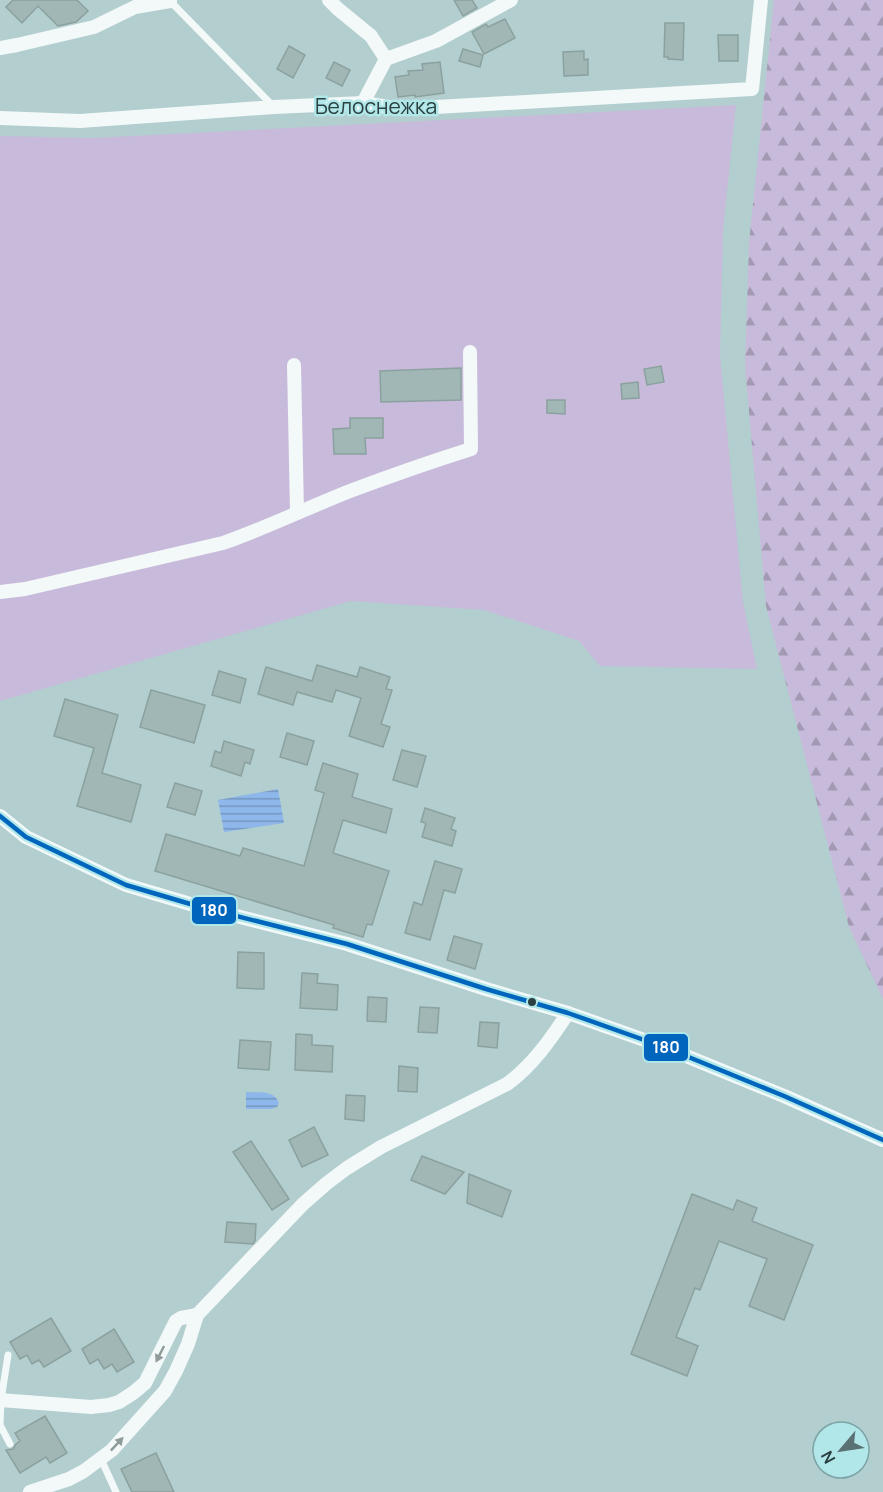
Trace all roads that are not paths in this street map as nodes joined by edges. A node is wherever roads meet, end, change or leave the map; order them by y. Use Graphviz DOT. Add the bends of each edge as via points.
graph roads {
  1 [pos="169,0"];
  2 [pos="329,0"];
  3 [pos="511,0"];
  4 [pos="761,0"];
  5 [pos="0,48"];
  6 [pos="386,59"];
  7 [pos="363,103"];
  8 [pos="274,107"];
  9 [pos="0,118"];
  10 [pos="470,351"];
  11 [pos="294,365"];
  12 [pos="297,512"];
  13 [pos="0,592"];
  14 [pos="0,816"];
  15 [pos="568,1013"];
  16 [pos="883,1140"];
  17 [pos="197,1314"];
  18 [pos="8,1354"];
  19 [pos="1,1400"];
  20 [pos="10,1444"];
  21 [pos="101,1459"];
  22 [pos="30,1492"];
  23 [pos="116,1492"];
  1 -- 5 [label="street" via="135,7 94,27"];
  1 -- 8 [label="lane"];
  2 -- 6 [label="street" via="371,36"];
  3 -- 6 [label="street" via="436,41"];
  4 -- 7 [label="street, Белоснежка" via="752,89 401,110"];
  6 -- 7 [label="street"];
  7 -- 8 [label="street, Белоснежка"];
  8 -- 9 [label="street, Белоснежка" via="80,121"];
  10 -- 12 [label="street" via="471,449"];
  11 -- 12 [label="street"];
  12 -- 13 [label="street" via="223,543"];
  14 -- 15 [label="street" via="26,837 126,885 347,944"];
  15 -- 16 [label="street" via="674,1051"];
  15 -- 17 [label="street" via="520,1075 381,1147 327,1183"];
  17 -- 19 [label="street, one-way" via="177,1321 145,1383 119,1402 91,1407"];
  21 -- 17 [label="street, one-way" via="165,1391"];
  18 -- 19 [label="lane"];
  19 -- 20 [label="lane" via="0,1425"];
  21 -- 22 [label="street" via="69,1479"];
  21 -- 23 [label="lane"];
}
